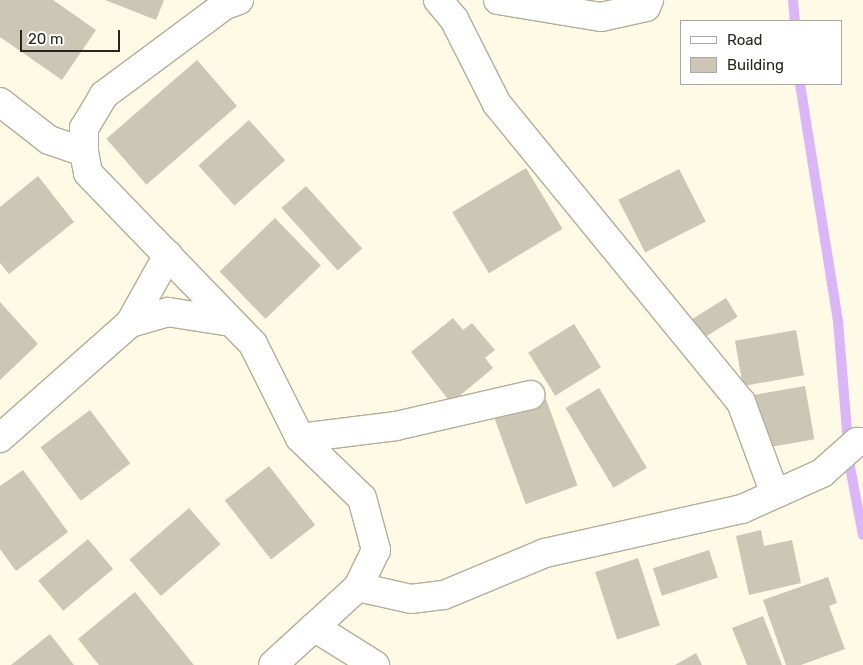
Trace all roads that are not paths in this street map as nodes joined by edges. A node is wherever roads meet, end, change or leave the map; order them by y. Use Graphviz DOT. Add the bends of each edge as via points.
graph roads {
  1 [pos="239,0"];
  2 [pos="438,0"];
  3 [pos="498,0"];
  4 [pos="649,0"];
  5 [pos="0,102"];
  6 [pos="84,152"];
  7 [pos="168,255"];
  8 [pos="231,322"];
  9 [pos="130,323"];
  10 [pos="530,396"];
  11 [pos="0,438"];
  12 [pos="300,438"];
  13 [pos="863,442"];
  14 [pos="775,494"];
  15 [pos="358,586"];
  16 [pos="314,627"];
  17 [pos="273,665"];
  18 [pos="375,665"];
  1 -- 6 [label="street" via="225,5 104,95 84,128"];
  2 -- 14 [label="street" via="454,19 497,104 741,402"];
  3 -- 4 [label="street" via="601,17 646,7"];
  5 -- 6 [label="street" via="48,140"];
  6 -- 7 [label="street" via="88,173"];
  7 -- 8 [label="street"];
  7 -- 9 [label="street"];
  8 -- 9 [label="street" via="168,312"];
  8 -- 12 [label="street" via="253,344"];
  9 -- 11 [label="street"];
  10 -- 12 [label="street" via="396,426"];
  12 -- 15 [label="street" via="362,498 376,550"];
  13 -- 14 [label="street" via="857,442 822,473"];
  14 -- 15 [label="street" via="742,509 545,553 444,595 411,599"];
  15 -- 16 [label="street"];
  16 -- 17 [label="street"];
  16 -- 18 [label="street"];
}
